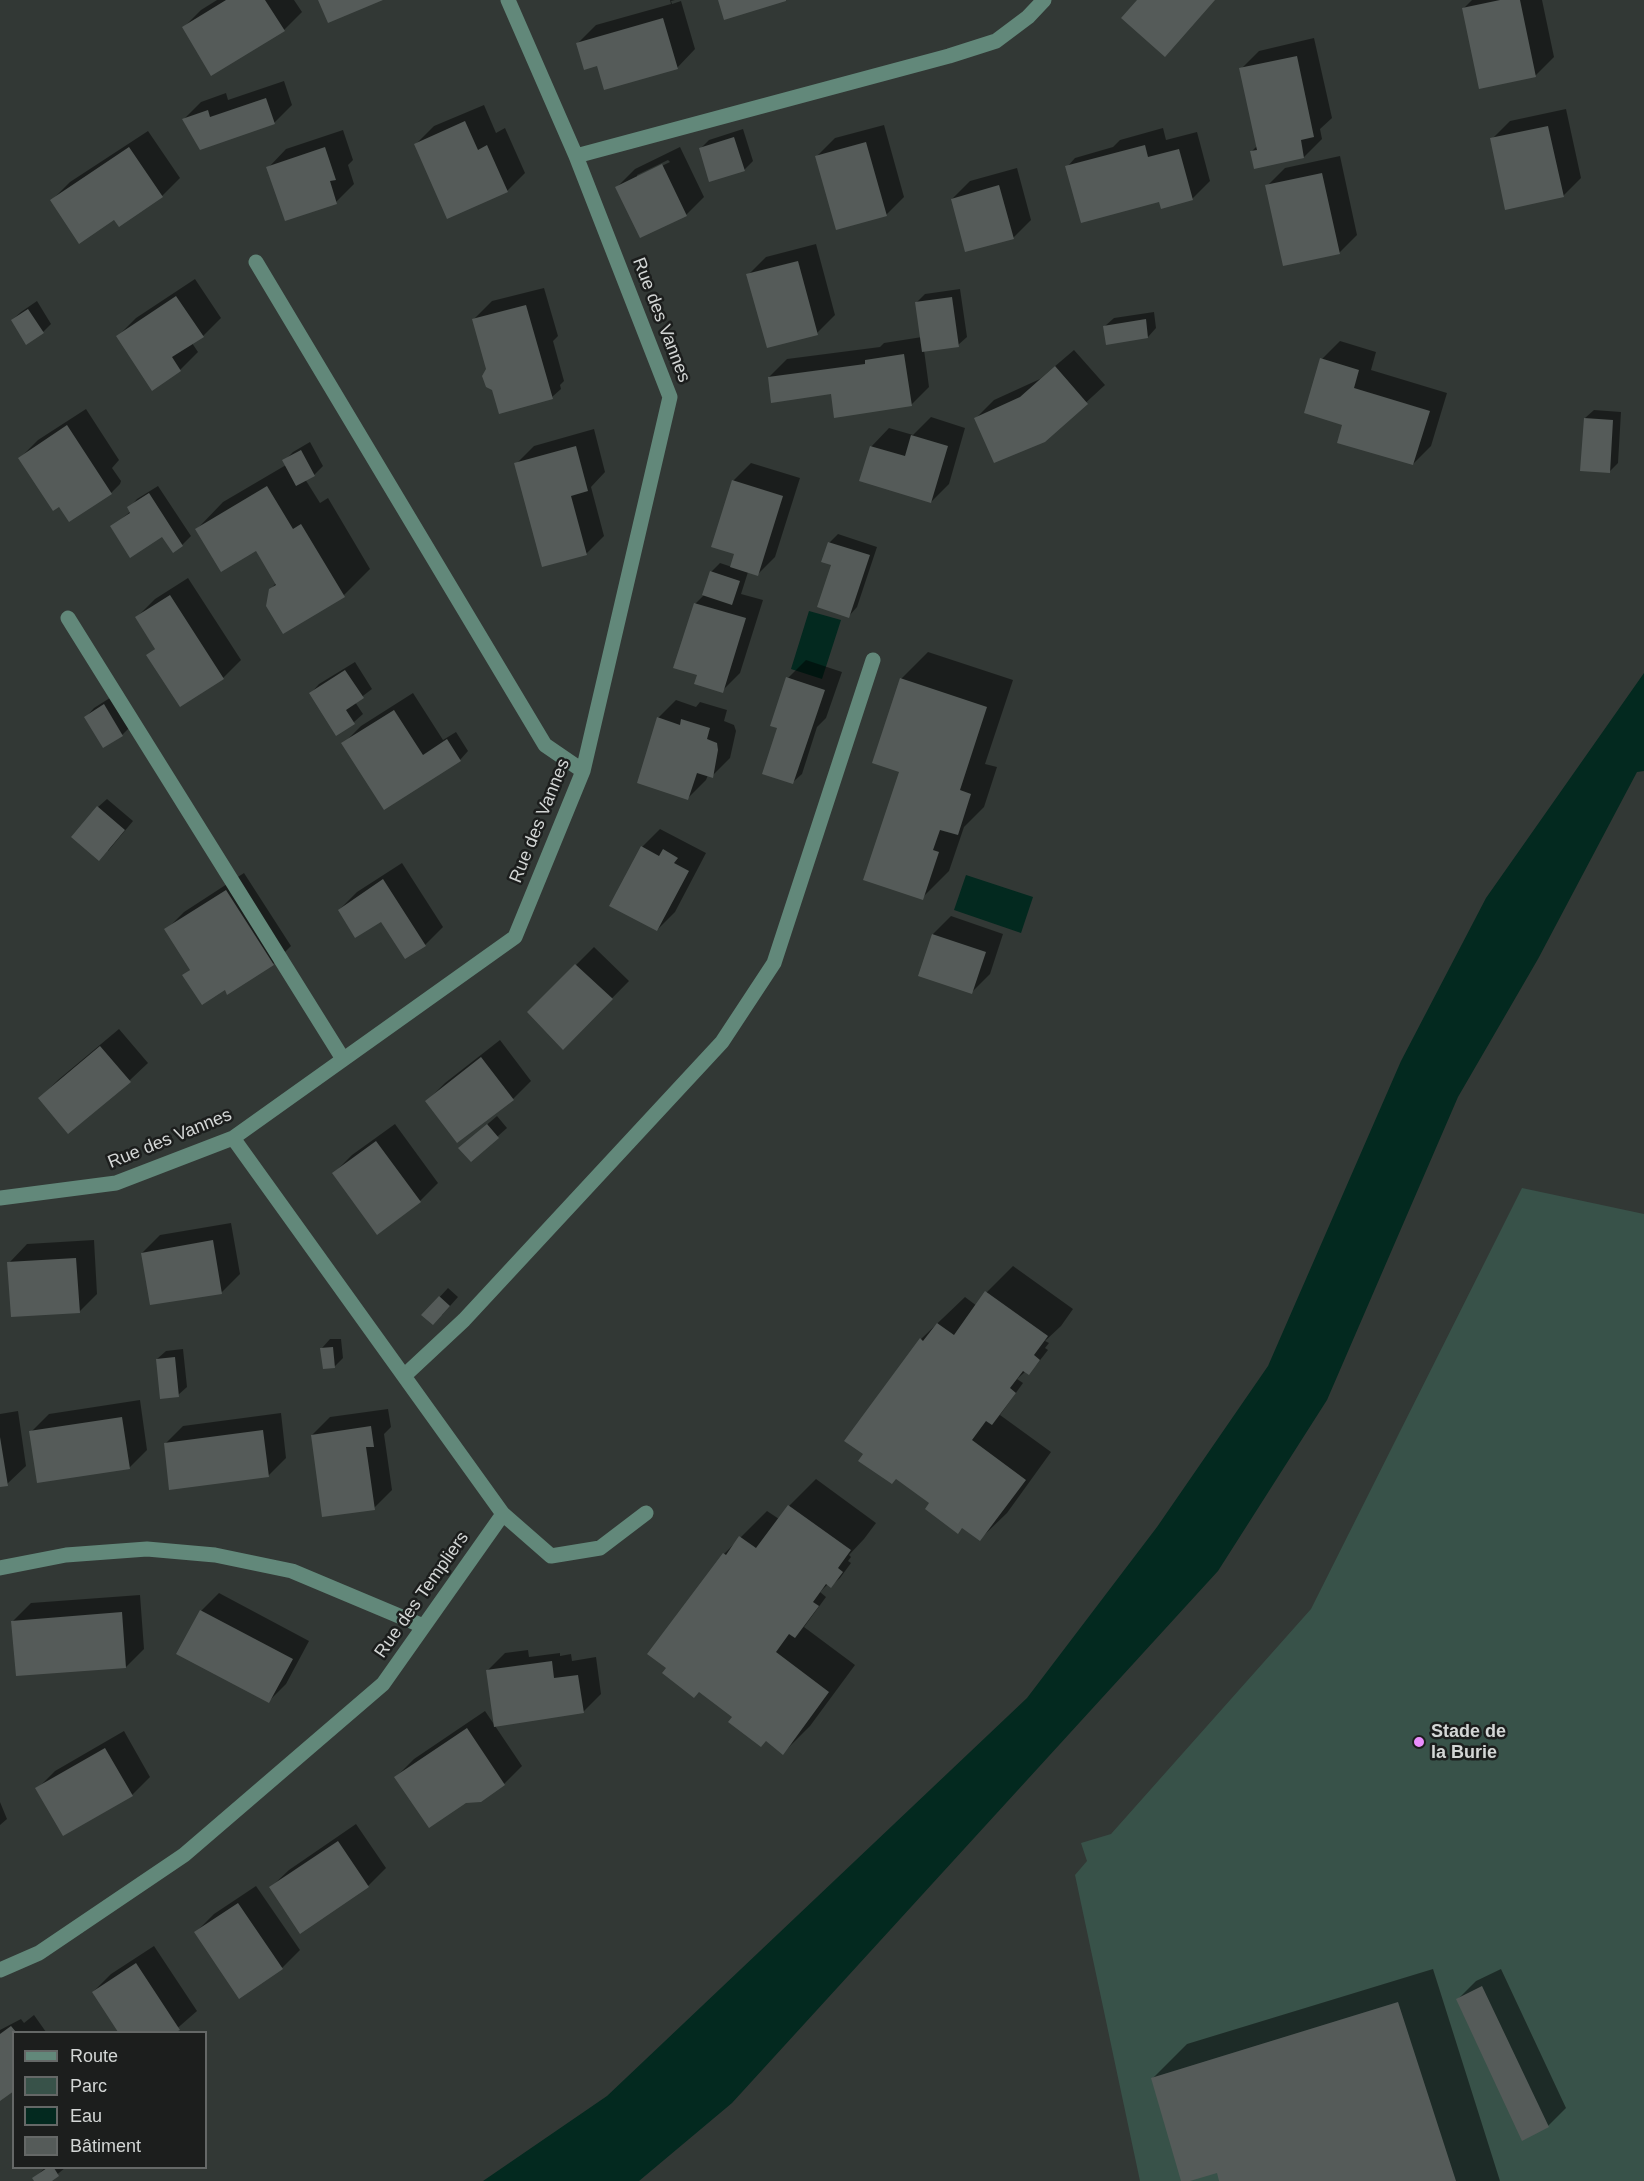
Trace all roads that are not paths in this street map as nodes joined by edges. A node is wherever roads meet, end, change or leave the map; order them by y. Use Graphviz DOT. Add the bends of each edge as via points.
graph roads {
  1 [pos="508,0"];
  2 [pos="1044,0"];
  3 [pos="576,156"];
  4 [pos="256,262"];
  5 [pos="68,618"];
  6 [pos="873,660"];
  7 [pos="583,771"];
  8 [pos="343,1059"];
  9 [pos="233,1138"];
  10 [pos="0,1198"];
  11 [pos="404,1376"];
  12 [pos="646,1513"];
  13 [pos="503,1514"];
  14 [pos="0,1568"];
  15 [pos="423,1626"];
  16 [pos="0,1970"];
  1 -- 3 [label="street, Rue des Vannes"];
  2 -- 3 [label="street" via="996,41"];
  3 -- 7 [label="street, Rue des Vannes" via="670,397"];
  4 -- 7 [label="street" via="545,745"];
  5 -- 8 [label="street"];
  6 -- 11 [label="street" via="774,963 729,1032 472,1312"];
  7 -- 8 [label="street, Rue des Vannes" via="515,937"];
  8 -- 9 [label="street, Rue des Vannes"];
  9 -- 10 [label="street, Rue des Vannes" via="116,1183"];
  9 -- 11 [label="street"];
  11 -- 13 [label="street"];
  12 -- 13 [label="street" via="600,1548 551,1556"];
  13 -- 15 [label="street, Rue des Templiers"];
  14 -- 15 [label="street" via="66,1555 147,1549 215,1555 292,1572"];
  15 -- 16 [label="street, Rue des Templiers" via="383,1684 184,1855 39,1953"];
}
